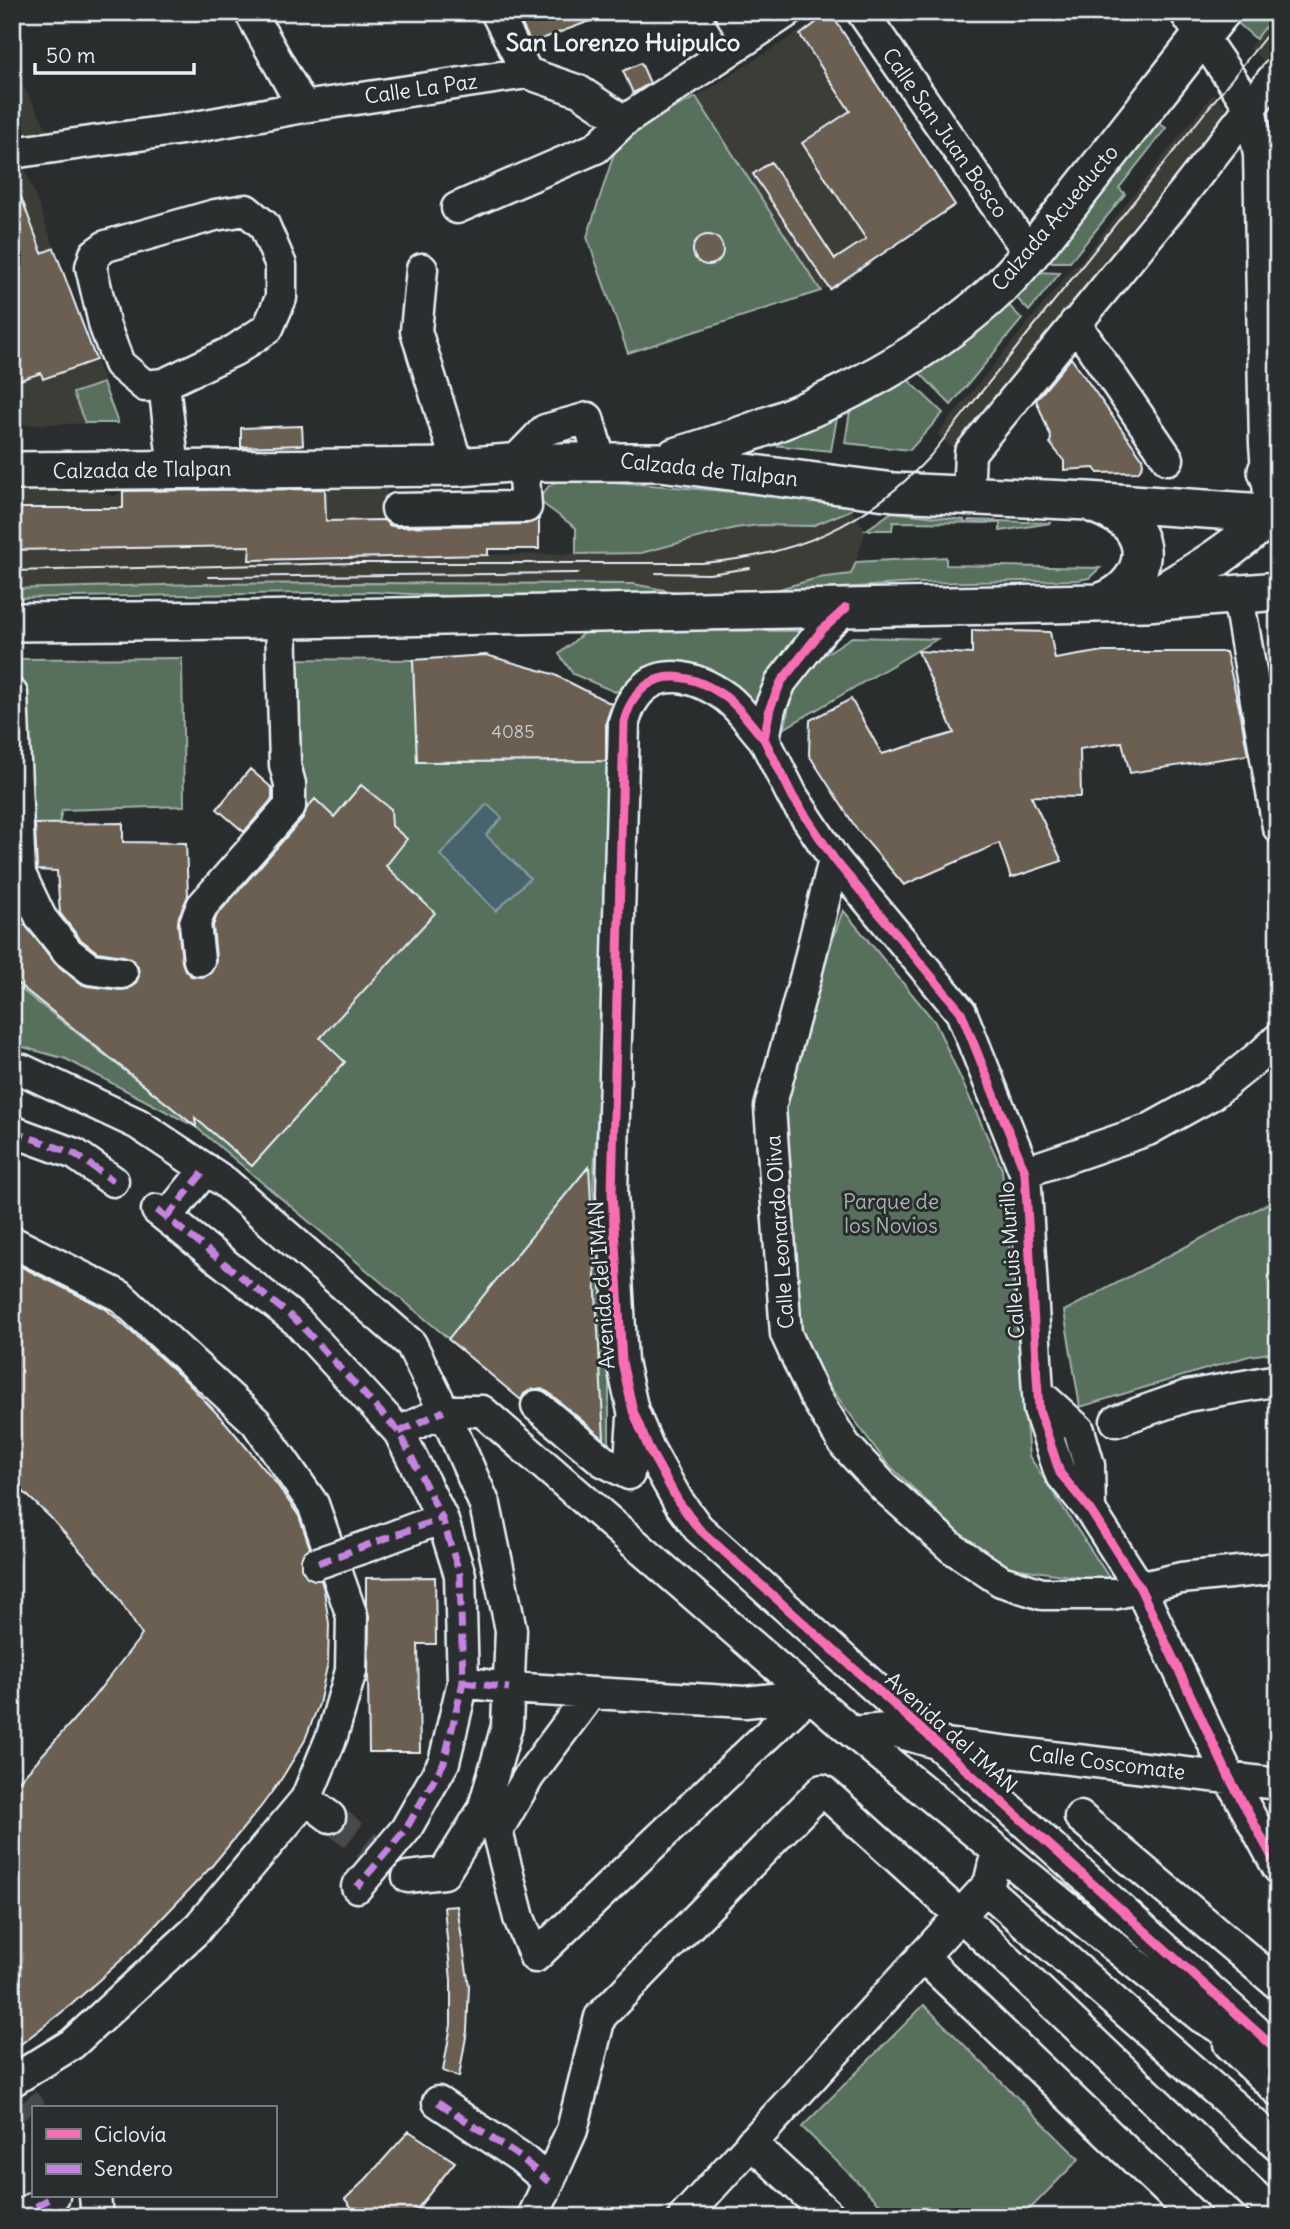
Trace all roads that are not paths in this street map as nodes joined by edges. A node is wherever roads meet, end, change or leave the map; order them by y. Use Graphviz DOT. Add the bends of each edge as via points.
graph roads {
  1 [pos="250,12"];
  2 [pos="496,12"];
  3 [pos="730,12"];
  4 [pos="787,12"];
  5 [pos="862,12"];
  6 [pos="1203,20"];
  7 [pos="746,39"];
  8 [pos="1278,72"];
  9 [pos="527,73"];
  10 [pos="303,107"];
  11 [pos="1250,107"];
  12 [pos="624,121"];
  13 [pos="13,151"];
  14 [pos="457,208"];
  15 [pos="1029,253"];
  16 [pos="422,269"];
  17 [pos="1075,323"];
  18 [pos="164,384"];
  19 [pos="1168,458"];
  20 [pos="519,462"];
  21 [pos="660,462"];
  22 [pos="458,467"];
  23 [pos="174,469"];
  24 [pos="12,471"];
  25 [pos="968,495"];
  26 [pos="1088,501"];
  27 [pos="1275,501"];
  28 [pos="397,509"];
  29 [pos="1278,590"];
  30 [pos="1185,600"];
  31 [pos="1101,601"];
  32 [pos="1146,602"];
  33 [pos="846,608"];
  34 [pos="1240,608"];
  35 [pos="1278,610"];
  36 [pos="281,620"];
  37 [pos="12,622"];
  38 [pos="12,694"];
  39 [pos="764,739"];
  40 [pos="1278,827"];
  41 [pos="834,859"];
  42 [pos="199,960"];
  43 [pos="122,973"];
  44 [pos="1278,1039"];
  45 [pos="12,1068"];
  46 [pos="12,1131"];
  47 [pos="206,1169"];
  48 [pos="1025,1171"];
  49 [pos="113,1181"];
  50 [pos="12,1242"];
  51 [pos="1278,1380"];
  52 [pos="537,1406"];
  53 [pos="444,1410"];
  54 [pos="633,1411"];
  55 [pos="1116,1420"];
  56 [pos="399,1433"];
  57 [pos="442,1518"];
  58 [pos="318,1563"];
  59 [pos="1278,1569"];
  60 [pos="1140,1588"];
  61 [pos="463,1682"];
  62 [pos="509,1688"];
  63 [pos="591,1693"];
  64 [pos="809,1695"];
  65 [pos="852,1732"];
  66 [pos="936,1743"];
  67 [pos="1229,1777"];
  68 [pos="1278,1784"];
  69 [pos="306,1799"];
  70 [pos="330,1817"];
  71 [pos="1080,1818"];
  72 [pos="998,1851"];
  73 [pos="1278,1868"];
  74 [pos="408,1877"];
  75 [pos="358,1887"];
  76 [pos="985,1888"];
  77 [pos="960,1915"];
  78 [pos="922,1956"];
  79 [pos="1278,1984"];
  80 [pos="1201,2017"];
  81 [pos="1278,2051"];
  82 [pos="1278,2060"];
  83 [pos="16,2090"];
  84 [pos="1278,2091"];
  85 [pos="438,2102"];
  86 [pos="751,2143"];
  87 [pos="1278,2145"];
  88 [pos="549,2182"];
  89 [pos="51,2198"];
  90 [pos="95,2198"];
  91 [pos="1273,2213"];
  92 [pos="18,2217"];
  93 [pos="97,2217"];
  94 [pos="533,2217"];
  95 [pos="684,2217"];
  96 [pos="831,2217"];
  97 [pos="1195,2217"];
  1 -- 10 [label="street"];
  2 -- 9 [label="street"];
  3 -- 7 [label="street"];
  4 -- 7 [label="street"];
  5 -- 15 [label="street, Calle San Juan Bosco"];
  6 -- 11 [label="street"];
  6 -- 15 [label="main road, Calzada Acueducto"];
  7 -- 12 [label="street"];
  8 -- 11 [label="street"];
  9 -- 10 [label="street, Calle La Paz"];
  9 -- 12 [label="street, Calle La Paz" via="579,91"];
  10 -- 13 [label="street, Calle La Paz" via="196,127"];
  11 -- 17 [label="street"];
  11 -- 27 [label="street" via="1259,154 1265,444"];
  12 -- 14 [label="street" via="596,148"];
  15 -- 21 [label="main road, Calzada Acueducto" via="977,307 871,380 790,417"];
  16 -- 22 [label="street" via="416,331"];
  17 -- 19 [label="street"];
  17 -- 25 [label="street" via="970,453"];
  18 -- 18 [label="street" via="235,350 268,328 281,298 281,265 264,225 246,210 106,246 95,254 91,267 119,364 145,386"];
  18 -- 23 [label="street"];
  20 -- 21 [label="main road, Calzada de Tlalpan"];
  20 -- 22 [label="main road, Calzada de Tlalpan"];
  20 -- 28 [label="street" via="526,507"];
  21 -- 25 [label="main road, Calzada de Tlalpan" via="894,492"];
  22 -- 23 [label="main road, Calzada de Tlalpan"];
  23 -- 24 [label="main road, Calzada de Tlalpan"];
  25 -- 26 [label="main road, Calzada de Tlalpan"];
  26 -- 27 [label="main road, Calzada de Tlalpan"];
  26 -- 31 [label="main road" via="1124,519 1141,550 1131,584"];
  27 -- 32 [label="main road" via="1214,561"];
  29 -- 30 [label="main road"];
  30 -- 32 [label="main road"];
  30 -- 34 [label="street"];
  31 -- 32 [label="main road"];
  31 -- 33 [label="main road"];
  33 -- 36 [label="main road"];
  33 -- 39 [label="street" via="822,630 781,682"];
  34 -- 35 [label="street"];
  34 -- 40 [label="street"];
  36 -- 37 [label="main road"];
  36 -- 42 [label="street" via="290,806 202,906 195,923"];
  38 -- 43 [label="street" via="20,874 41,918 68,952 90,969"];
  39 -- 41 [label="street, Calle Luis Murillo" via="793,797"];
  39 -- 54 [label="street, Avenida del IMAN" via="728,699 678,675 646,687 632,701 624,722 612,1194 622,1362"];
  41 -- 48 [label="street, Calle Luis Murillo" via="961,1012"];
  41 -- 60 [label="street, Calle Leonardo Oliva" via="770,1107 786,1334 814,1395 845,1445 952,1548 1001,1581 1042,1594 1112,1594"];
  44 -- 48 [label="street" via="1211,1095 1148,1130"];
  45 -- 47 [label="street" via="138,1124"];
  46 -- 49 [label="street" via="75,1154"];
  47 -- 53 [label="street" via="411,1343"];
  47 -- 56 [label="street" via="162,1214 297,1321"];
  48 -- 60 [label="street, Calle Luis Murillo" via="1039,1410 1060,1473 1113,1543"];
  50 -- 69 [label="street" via="120,1296 256,1422 313,1504 352,1616 351,1671"];
  51 -- 55 [label="street" via="1187,1396"];
  52 -- 54 [label="street" via="603,1461 629,1474"];
  53 -- 56 [label="street"];
  53 -- 62 [label="street" via="485,1505 511,1630"];
  53 -- 64 [label="street" via="482,1411"];
  54 -- 66 [label="street, Avenida del IMAN" via="664,1478 698,1528"];
  56 -- 57 [label="street"];
  57 -- 58 [label="street, bridge"];
  57 -- 61 [label="street" via="460,1575"];
  59 -- 60 [label="street, Calle Leonardo Oliva" via="1181,1578"];
  60 -- 67 [label="street, Calle Luis Murillo"];
  61 -- 62 [label="street"];
  61 -- 75 [label="street" via="444,1762 406,1829"];
  62 -- 63 [label="street"];
  62 -- 74 [label="street" via="507,1726 483,1810 444,1873"];
  63 -- 64 [label="street" via="745,1702"];
  63 -- 64 [label="street" via="529,1776 497,1831 519,1918 535,1957"];
  64 -- 65 [label="street"];
  65 -- 66 [label="street, Calle Coscomate" via="887,1729"];
  65 -- 72 [label="street"];
  66 -- 67 [label="street, Calle Coscomate"];
  66 -- 81 [label="street, Avenida del IMAN"];
  67 -- 68 [label="street, Calle Coscomate"];
  67 -- 73 [label="street, Calle Luis Murillo"];
  69 -- 70 [label="street"];
  69 -- 83 [label="street" via="195,1931"];
  71 -- 79 [label="street"];
  72 -- 76 [label="street"];
  72 -- 80 [label="street"];
  76 -- 77 [label="street"];
  76 -- 87 [label="street"];
  77 -- 78 [label="street"];
  77 -- 88 [label="street" via="822,1790 600,2017 572,2130"];
  77 -- 91 [label="street"];
  78 -- 86 [label="street"];
  78 -- 97 [label="street"];
  80 -- 82 [label="street"];
  80 -- 84 [label="street"];
  85 -- 88 [label="street"];
  86 -- 95 [label="street"];
  86 -- 96 [label="street"];
  88 -- 94 [label="street"];
  89 -- 92 [label="street"];
  90 -- 93 [label="street"];
}
